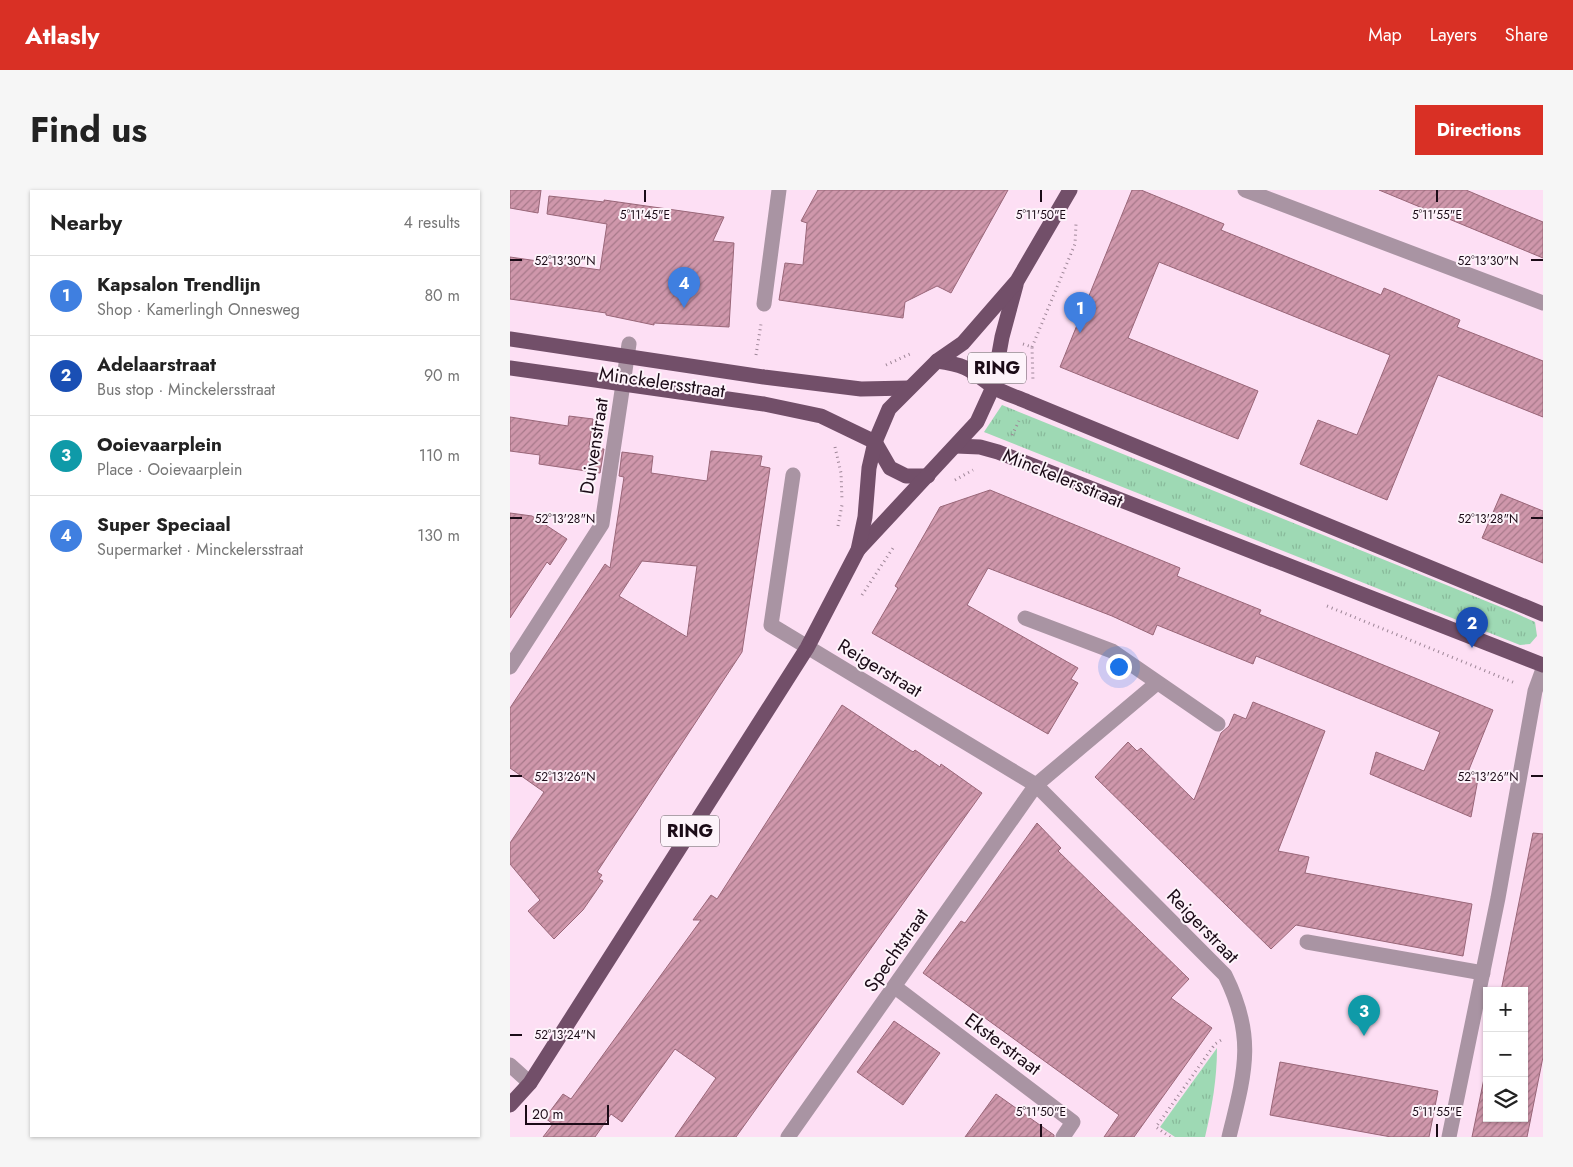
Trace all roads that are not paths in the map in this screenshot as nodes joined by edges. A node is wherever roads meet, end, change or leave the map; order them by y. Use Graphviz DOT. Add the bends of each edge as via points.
graph roads {
  1 [pos="780,190"];
  2 [pos="1070,190"];
  3 [pos="1245,190"];
  4 [pos="1017,281"];
  5 [pos="1543,303"];
  6 [pos="764,304"];
  7 [pos="510,339"];
  8 [pos="628,349"];
  9 [pos="937,361"];
  10 [pos="510,368"];
  11 [pos="624,384"];
  12 [pos="993,387"];
  13 [pos="909,388"];
  14 [pos="875,442"];
  15 [pos="956,446"];
  16 [pos="793,476"];
  17 [pos="928,476"];
  18 [pos="858,550"];
  19 [pos="1543,614"];
  20 [pos="1025,618"];
  21 [pos="806,648"];
  22 [pos="1543,665"];
  23 [pos="510,667"];
  24 [pos="1543,669"];
  25 [pos="1157,683"];
  26 [pos="1218,724"];
  27 [pos="1036,785"];
  28 [pos="1306,942"];
  29 [pos="1483,973"];
  30 [pos="895,987"];
  31 [pos="510,1065"];
  32 [pos="530,1082"];
  33 [pos="510,1105"];
  34 [pos="788,1137"];
  35 [pos="1063,1137"];
  36 [pos="1230,1137"];
  37 [pos="1449,1137"];
  1 -- 6 [label="street"];
  2 -- 4 [label="main road, RING"];
  3 -- 5 [label="street"];
  4 -- 9 [label="main road, RING" via="963,343"];
  4 -- 12 [label="main road, RING"];
  7 -- 8 [label="main road, Minckelersstraat"];
  8 -- 11 [label="street, Minckelersstraat"];
  8 -- 13 [label="main road, Minckelersstraat" via="764,377 861,389"];
  9 -- 12 [label="main road" via="961,364"];
  9 -- 13 [label="main road, RING"];
  10 -- 11 [label="main road, Minckelersstraat"];
  11 -- 14 [label="main road, Minckelersstraat" via="764,404 821,416"];
  11 -- 23 [label="street, Duivenstraat" via="602,524"];
  12 -- 15 [label="main road, RING" via="977,422"];
  12 -- 19 [label="main road"];
  13 -- 14 [label="main road, RING" via="889,410"];
  14 -- 17 [label="main road" via="890,468 906,476"];
  14 -- 18 [label="main road, RING"];
  15 -- 17 [label="main road, RING"];
  15 -- 22 [label="main road, Minckelersstraat" via="998,452"];
  16 -- 21 [label="street, Reigerstraat" via="770,626"];
  17 -- 18 [label="main road, RING"];
  18 -- 21 [label="main road, RING"];
  20 -- 25 [label="street" via="1112,650"];
  21 -- 27 [label="street, Reigerstraat"];
  21 -- 32 [label="main road, RING"];
  24 -- 29 [label="street" via="1535,691"];
  25 -- 26 [label="street"];
  25 -- 27 [label="street"];
  27 -- 30 [label="street, Spechtstraat"];
  27 -- 36 [label="street, Reigerstraat" via="1225,975 1244,1025 1247,1051"];
  28 -- 29 [label="street"];
  29 -- 37 [label="street"];
  30 -- 34 [label="street, Spechtstraat"];
  30 -- 35 [label="street, Eksterstraat" via="1073,1122"];
  31 -- 32 [label="street"];
  32 -- 33 [label="main road, RING"];
}
